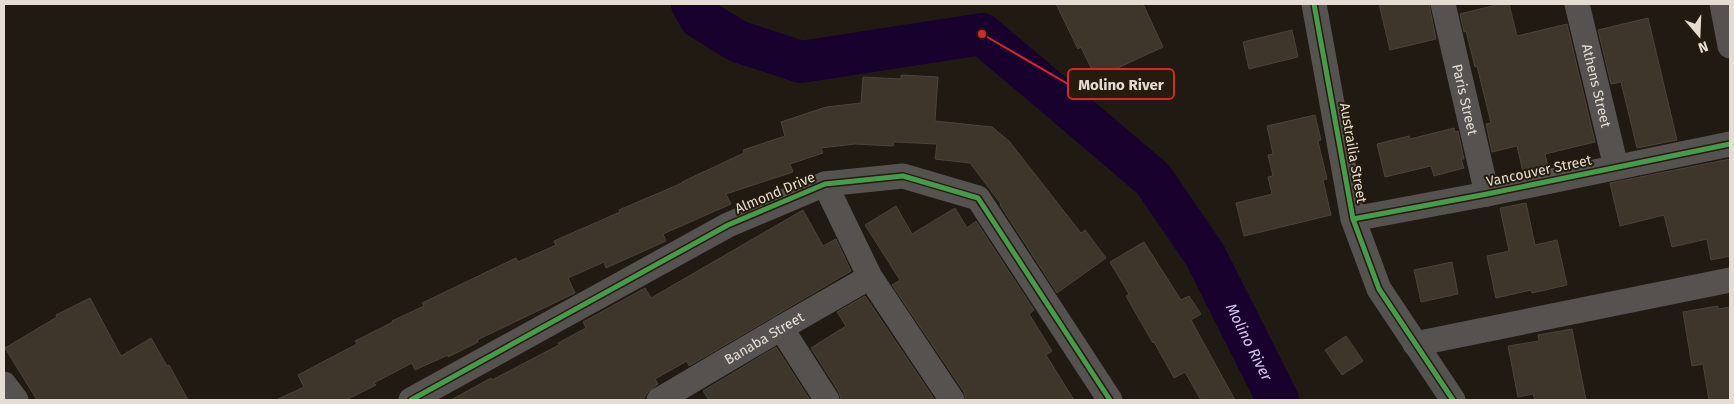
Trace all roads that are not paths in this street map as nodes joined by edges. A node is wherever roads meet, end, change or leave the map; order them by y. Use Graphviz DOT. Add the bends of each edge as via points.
graph roads {
  1 [pos="1314,4"];
  2 [pos="1443,4"];
  3 [pos="1577,4"];
  4 [pos="1722,4"];
  5 [pos="1730,46"];
  6 [pos="1730,144"];
  7 [pos="1616,166"];
  8 [pos="825,184"];
  9 [pos="1487,194"];
  10 [pos="1353,219"];
  11 [pos="870,278"];
  12 [pos="1730,280"];
  13 [pos="781,328"];
  14 [pos="1415,344"];
  15 [pos="4,384"];
  16 [pos="689,393"];
  17 [pos="16,400"];
  18 [pos="411,400"];
  19 [pos="659,400"];
  20 [pos="827,400"];
  21 [pos="952,400"];
  22 [pos="1110,400"];
  23 [pos="1453,400"];
  1 -- 10 [label="street, Austrailia Street"];
  2 -- 9 [label="street, Paris Street"];
  3 -- 7 [label="street, Athens Street"];
  4 -- 5 [label="street"];
  6 -- 7 [label="street, Vancouver Street"];
  7 -- 9 [label="street, Vancouver Street"];
  8 -- 11 [label="street"];
  8 -- 18 [label="street, Almond Drive" via="728,225"];
  8 -- 22 [label="street, Almond Drive" via="903,176 978,198"];
  9 -- 10 [label="street, Vancouver Street"];
  10 -- 14 [label="street, Austrailia Street" via="1379,289"];
  11 -- 13 [label="street, Banaba Street"];
  11 -- 21 [label="street"];
  12 -- 14 [label="street"];
  13 -- 16 [label="street, Banaba Street"];
  13 -- 20 [label="street"];
  14 -- 23 [label="street, Austrailia Street"];
  15 -- 17 [label="street"];
  16 -- 19 [label="street, Banaba Street"];
}
